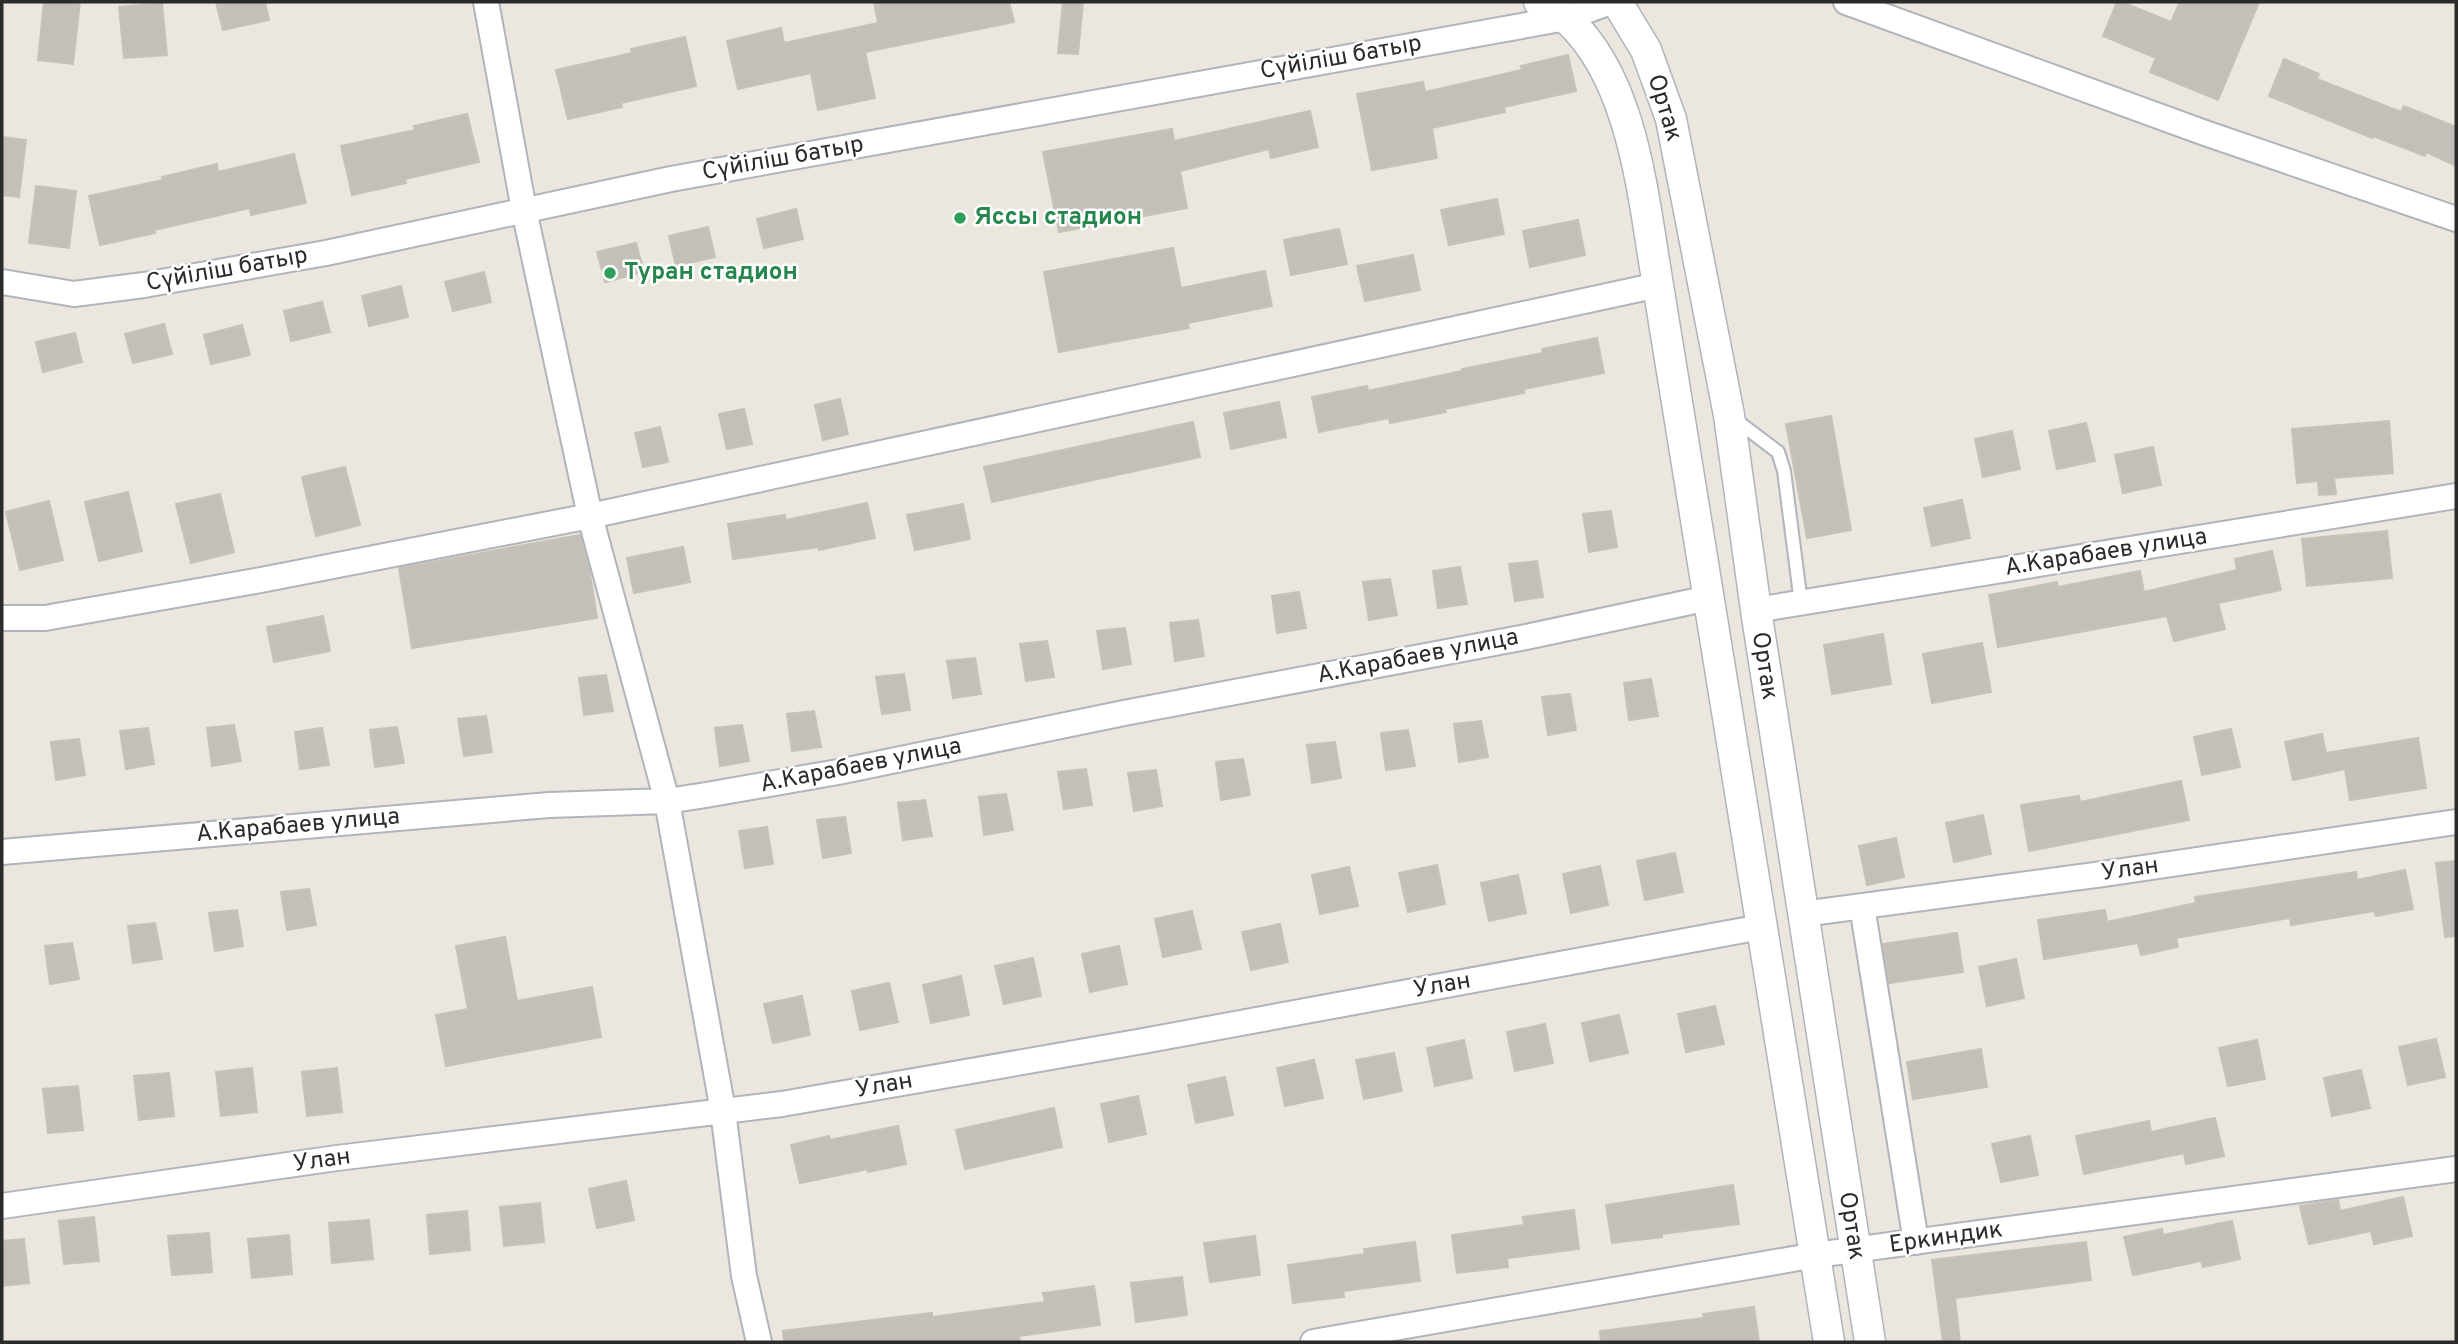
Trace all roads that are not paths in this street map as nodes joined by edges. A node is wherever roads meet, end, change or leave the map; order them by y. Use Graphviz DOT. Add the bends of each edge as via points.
graph roads {
  1 [pos="486,2"];
  2 [pos="1539,2"];
  3 [pos="1611,2"];
  4 [pos="1617,2"];
  5 [pos="1846,2"];
  6 [pos="1566,18"];
  7 [pos="524,210"];
  8 [pos="2456,219"];
  9 [pos="2,282"];
  10 [pos="1658,285"];
  11 [pos="1729,415"];
  12 [pos="2456,496"];
  13 [pos="590,516"];
  14 [pos="1709,598"];
  15 [pos="1801,603"];
  16 [pos="1756,610"];
  17 [pos="2,618"];
  18 [pos="667,801"];
  19 [pos="2456,822"];
  20 [pos="2,852"];
  21 [pos="1862,906"];
  22 [pos="1803,914"];
  23 [pos="1761,927"];
  24 [pos="723,1111"];
  25 [pos="2456,1169"];
  26 [pos="2,1206"];
  27 [pos="1916,1242"];
  28 [pos="1855,1250"];
  29 [pos="1816,1255"];
  30 [pos="759,1342"];
  31 [pos="1313,1342"];
  32 [pos="1829,1342"];
  33 [pos="1870,1342"];
  1 -- 7 [label="street"];
  2 -- 6 [label="street, Ортак"];
  3 -- 6 [label="street, Сүйіліш батыр"];
  4 -- 11 [label="street, Ортак" via="1646,50 1671,119"];
  5 -- 8 [label="street"];
  6 -- 7 [label="street, Сүйіліш батыр" via="670,179"];
  6 -- 10 [label="street, Ортак" via="1598,56 1631,133"];
  7 -- 9 [label="street, Сүйіліш батыр" via="326,253 144,285 74,294"];
  7 -- 13 [label="street"];
  10 -- 13 [label="street"];
  10 -- 14 [label="street, Ортак"];
  11 -- 15 [label="lane" via="1778,452"];
  11 -- 16 [label="street, Ортак"];
  12 -- 15 [label="street, А.Карабаев улица"];
  13 -- 17 [label="street" via="45,618"];
  13 -- 18 [label="street"];
  14 -- 18 [label="street, А.Карабаев улица" via="838,772"];
  14 -- 23 [label="street, Ортак"];
  15 -- 16 [label="street, А.Карабаев улица"];
  16 -- 22 [label="street, Ортак"];
  18 -- 20 [label="street, А.Карабаев улица" via="549,805"];
  18 -- 24 [label="street"];
  19 -- 21 [label="street, Улан"];
  21 -- 22 [label="street, Улан"];
  21 -- 27 [label="street"];
  22 -- 28 [label="street, Ортак"];
  23 -- 24 [label="street, Улан" via="1117,1046"];
  23 -- 29 [label="street, Ортак"];
  24 -- 26 [label="street, Улан" via="337,1158"];
  24 -- 30 [label="street" via="744,1276"];
  25 -- 27 [label="street, Еркиндик"];
  27 -- 28 [label="street, Еркиндик"];
  28 -- 29 [label="street, Еркиндик"];
  28 -- 33 [label="street, Ортак"];
  29 -- 31 [label="street, Еркиндик"];
  29 -- 32 [label="street, Ортак"];
}
